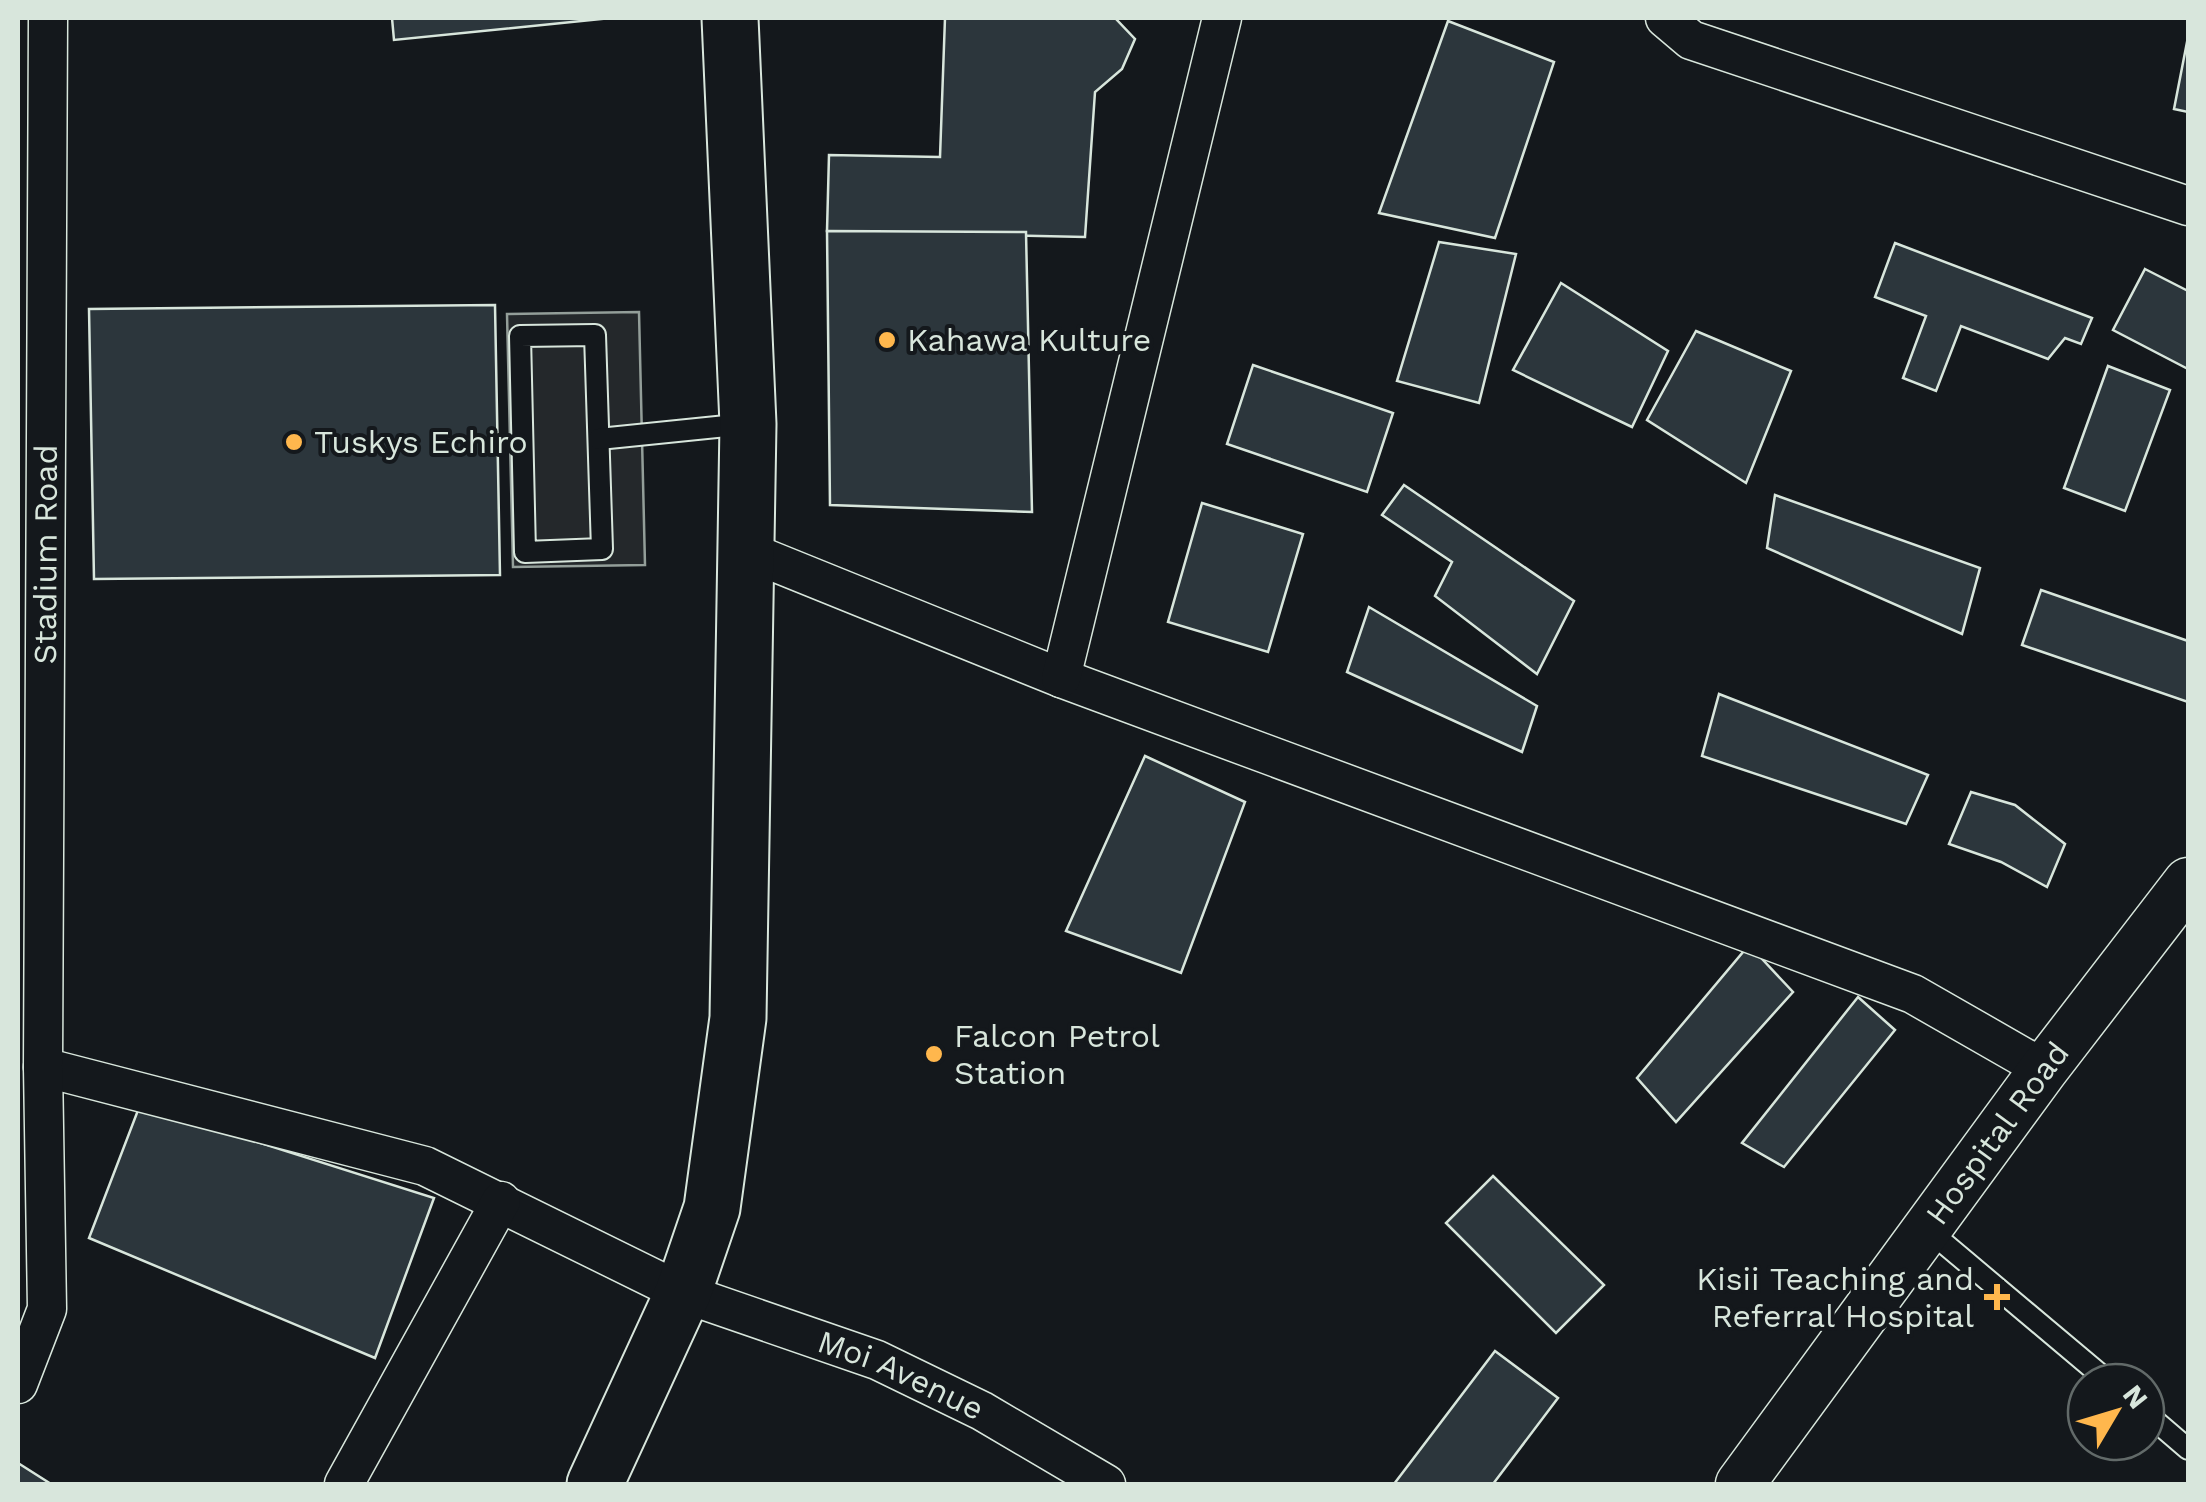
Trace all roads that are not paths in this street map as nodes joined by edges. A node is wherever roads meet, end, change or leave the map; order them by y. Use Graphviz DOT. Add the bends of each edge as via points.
graph roads {
  1 [pos="48,18"];
  2 [pos="730,18"];
  3 [pos="1222,18"];
  4 [pos="1665,18"];
  5 [pos="2188,206"];
  6 [pos="748,424"];
  7 [pos="598,439"];
  8 [pos="748,552"];
  9 [pos="1061,678"];
  10 [pos="2188,882"];
  11 [pos="2044,1069"];
  12 [pos="35,1089"];
  13 [pos="501,1201"];
  14 [pos="1927,1229"];
  15 [pos="683,1293"];
  16 [pos="2085,1362"];
  17 [pos="18,1384"];
  18 [pos="2166,1430"];
  19 [pos="2188,1449"];
  20 [pos="344,1484"];
  21 [pos="596,1484"];
  22 [pos="1106,1484"];
  23 [pos="1740,1484"];
  1 -- 12 [label="street, Stadium Road"];
  2 -- 6 [label="highway"];
  3 -- 9 [label="street"];
  4 -- 5 [label="street" via="1691,40"];
  6 -- 7 [label="lane"];
  6 -- 8 [label="highway"];
  7 -- 7 [label="lane" via="602,549 525,552 520,336 595,336"];
  8 -- 9 [label="street"];
  8 -- 15 [label="highway" via="738,1018 712,1208"];
  9 -- 11 [label="street" via="1913,994"];
  10 -- 11 [label="street, Hospital Road"];
  11 -- 14 [label="street, Hospital Road"];
  12 -- 13 [label="street, Moi Avenue" via="425,1166"];
  12 -- 17 [label="street, Stadium Road" via="47,1309"];
  13 -- 15 [label="street, Moi Avenue"];
  13 -- 20 [label="street"];
  14 -- 16 [label="lane"];
  14 -- 23 [label="street, Hospital Road"];
  15 -- 21 [label="highway"];
  15 -- 22 [label="street, Moi Avenue" via="877,1360 982,1411"];
  18 -- 19 [label="lane"];
}
